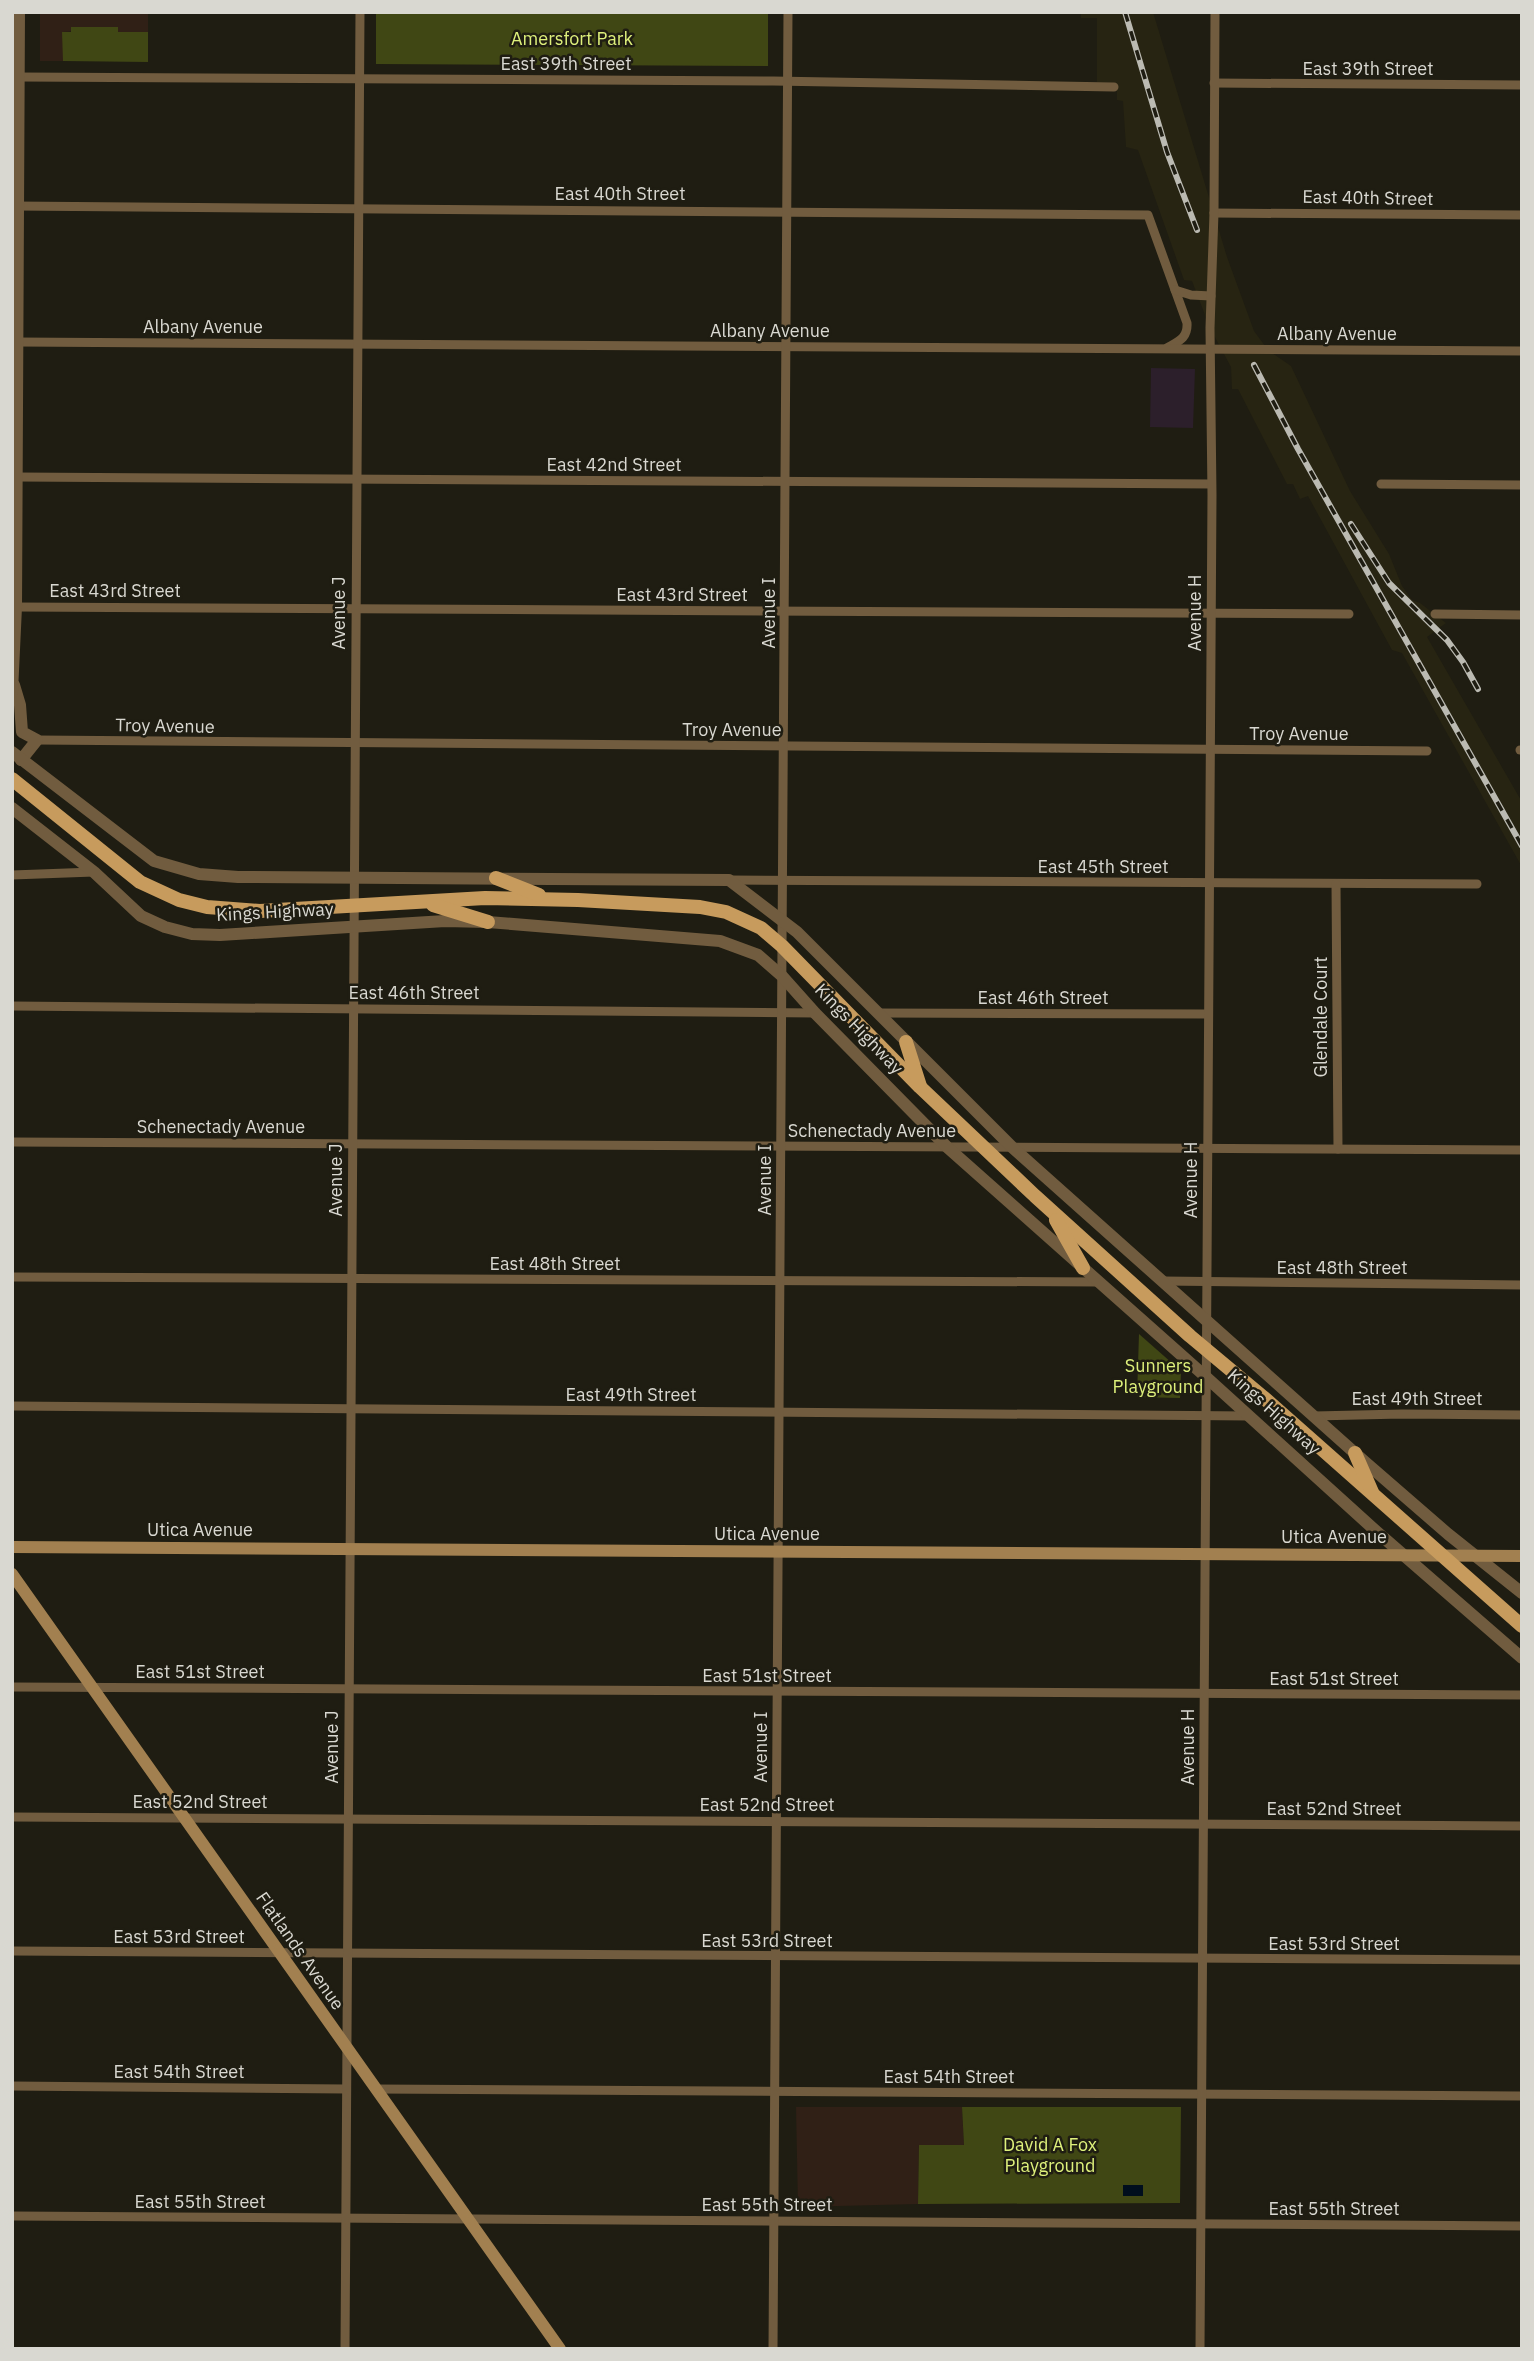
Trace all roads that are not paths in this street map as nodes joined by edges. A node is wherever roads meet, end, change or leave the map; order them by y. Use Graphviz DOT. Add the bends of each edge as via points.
graph roads {
  1 [pos="19,12"];
  2 [pos="360,12"];
  3 [pos="788,12"];
  4 [pos="1215,12"];
  5 [pos="16,38"];
  6 [pos="19,77"];
  7 [pos="359,79"];
  8 [pos="788,81"];
  9 [pos="1214,83"];
  10 [pos="1522,85"];
  11 [pos="1114,87"];
  12 [pos="15,206"];
  13 [pos="358,209"];
  14 [pos="787,211"];
  15 [pos="1214,212"];
  16 [pos="1522,215"];
  17 [pos="1175,290"];
  18 [pos="1211,296"];
  19 [pos="17,342"];
  20 [pos="357,344"];
  21 [pos="786,346"];
  22 [pos="1166,349"];
  23 [pos="1211,349"];
  24 [pos="1522,351"];
  25 [pos="16,477"];
  26 [pos="356,479"];
  27 [pos="786,481"];
  28 [pos="1211,484"];
  29 [pos="1381,484"];
  30 [pos="1522,485"];
  31 [pos="16,607"];
  32 [pos="355,608"];
  33 [pos="785,611"];
  34 [pos="1210,614"];
  35 [pos="1349,614"];
  36 [pos="1435,614"];
  37 [pos="1522,615"];
  38 [pos="13,687"];
  39 [pos="37,740"];
  40 [pos="355,744"];
  41 [pos="784,746"];
  42 [pos="1210,749"];
  43 [pos="1427,751"];
  44 [pos="16,756"];
  45 [pos="12,779"];
  46 [pos="12,807"];
  47 [pos="94,872"];
  48 [pos="12,875"];
  49 [pos="354,877"];
  50 [pos="496,878"];
  51 [pos="729,880"];
  52 [pos="783,880"];
  53 [pos="1209,884"];
  54 [pos="1336,884"];
  55 [pos="1477,884"];
  56 [pos="550,899"];
  57 [pos="422,902"];
  58 [pos="354,905"];
  59 [pos="782,919"];
  60 [pos="488,922"];
  61 [pos="354,927"];
  62 [pos="782,946"];
  63 [pos="782,975"];
  64 [pos="12,1006"];
  65 [pos="353,1009"];
  66 [pos="782,1012"];
  67 [pos="815,1013"];
  68 [pos="877,1013"];
  69 [pos="1208,1014"];
  70 [pos="906,1042"];
  71 [pos="920,1087"];
  72 [pos="12,1142"];
  73 [pos="352,1144"];
  74 [pos="781,1146"];
  75 [pos="947,1147"];
  76 [pos="984,1147"];
  77 [pos="1013,1148"];
  78 [pos="1207,1149"];
  79 [pos="1338,1149"];
  80 [pos="1522,1150"];
  81 [pos="1050,1209"];
  82 [pos="1083,1268"];
  83 [pos="12,1277"];
  84 [pos="351,1279"];
  85 [pos="780,1281"];
  86 [pos="1162,1281"];
  87 [pos="1098,1282"];
  88 [pos="1206,1283"];
  89 [pos="1522,1285"];
  90 [pos="1206,1321"];
  91 [pos="1206,1349"];
  92 [pos="1206,1377"];
  93 [pos="12,1406"];
  94 [pos="351,1409"];
  95 [pos="779,1411"];
  96 [pos="1206,1415"];
  97 [pos="1522,1415"];
  98 [pos="1249,1416"];
  99 [pos="1313,1416"];
  100 [pos="1355,1453"];
  101 [pos="1374,1497"];
  102 [pos="12,1547"];
  103 [pos="349,1549"];
  104 [pos="778,1551"];
  105 [pos="1205,1554"];
  106 [pos="1403,1555"];
  107 [pos="1439,1555"];
  108 [pos="1474,1555"];
  109 [pos="1522,1556"];
  110 [pos="12,1574"];
  111 [pos="1522,1593"];
  112 [pos="1507,1613"];
  113 [pos="1522,1626"];
  114 [pos="1522,1640"];
  115 [pos="1522,1658"];
  116 [pos="12,1687"];
  117 [pos="91,1687"];
  118 [pos="348,1689"];
  119 [pos="778,1692"];
  120 [pos="1204,1694"];
  121 [pos="1522,1695"];
  122 [pos="12,1817"];
  123 [pos="184,1818"];
  124 [pos="348,1819"];
  125 [pos="777,1821"];
  126 [pos="1203,1824"];
  127 [pos="1522,1826"];
  128 [pos="12,1951"];
  129 [pos="280,1953"];
  130 [pos="347,1954"];
  131 [pos="776,1956"];
  132 [pos="1202,1959"];
  133 [pos="1522,1960"];
  134 [pos="346,2045"];
  135 [pos="12,2086"];
  136 [pos="346,2089"];
  137 [pos="375,2089"];
  138 [pos="775,2091"];
  139 [pos="1202,2094"];
  140 [pos="1522,2096"];
  141 [pos="12,2217"];
  142 [pos="345,2218"];
  143 [pos="469,2219"];
  144 [pos="774,2221"];
  145 [pos="1201,2224"];
  146 [pos="1522,2226"];
  147 [pos="345,2349"];
  148 [pos="560,2349"];
  149 [pos="773,2349"];
  150 [pos="1200,2349"];
  1 -- 5 [label="street"];
  2 -- 7 [label="street, Avenue J"];
  3 -- 8 [label="street, Avenue I"];
  4 -- 9 [label="street, Avenue H"];
  5 -- 6 [label="street"];
  6 -- 7 [label="street, East 39th Street"];
  6 -- 12 [label="street"];
  7 -- 8 [label="street, East 39th Street"];
  7 -- 13 [label="street, Avenue J"];
  8 -- 11 [label="street, East 39th Street"];
  8 -- 14 [label="street, Avenue I"];
  9 -- 10 [label="street, East 39th Street"];
  9 -- 15 [label="street, Avenue H"];
  12 -- 13 [label="street, East 40th Street"];
  12 -- 19 [label="street"];
  13 -- 14 [label="street, East 40th Street"];
  13 -- 20 [label="street, Avenue J"];
  14 -- 17 [label="street, East 40th Street" via="1148,215"];
  14 -- 21 [label="street, Avenue I"];
  15 -- 16 [label="street, East 40th Street"];
  15 -- 18 [label="street, Avenue H"];
  17 -- 18 [label="street"];
  17 -- 22 [label="street, East 40th Street" via="1187,331"];
  18 -- 23 [label="street, Avenue H"];
  19 -- 20 [label="street, Albany Avenue"];
  19 -- 25 [label="street"];
  20 -- 21 [label="street, Albany Avenue"];
  20 -- 26 [label="street, Avenue J"];
  21 -- 22 [label="street, Albany Avenue"];
  21 -- 27 [label="street, Avenue I"];
  22 -- 23 [label="street, Albany Avenue"];
  23 -- 24 [label="street, Albany Avenue"];
  23 -- 28 [label="street, Avenue H"];
  25 -- 26 [label="street, East 42nd Street"];
  25 -- 31 [label="street"];
  26 -- 27 [label="street, East 42nd Street"];
  26 -- 32 [label="street, Avenue J"];
  27 -- 28 [label="street, East 42nd Street"];
  27 -- 33 [label="street, Avenue I"];
  28 -- 34 [label="street, Avenue H"];
  29 -- 30 [label="street"];
  31 -- 32 [label="street, East 43rd Street"];
  31 -- 38 [label="street"];
  32 -- 33 [label="street, East 43rd Street"];
  32 -- 40 [label="street, Avenue J"];
  33 -- 34 [label="street, East 43rd Street"];
  33 -- 41 [label="street, Avenue I"];
  34 -- 35 [label="street, East 43rd Street"];
  34 -- 42 [label="street, Avenue H"];
  36 -- 37 [label="street"];
  38 -- 39 [label="street" via="22,732"];
  39 -- 40 [label="street, Troy Avenue"];
  39 -- 44 [label="street"];
  40 -- 41 [label="street, Troy Avenue"];
  40 -- 49 [label="street, Avenue J"];
  41 -- 42 [label="street, Troy Avenue"];
  41 -- 52 [label="street, Avenue I"];
  42 -- 43 [label="street, Troy Avenue"];
  42 -- 53 [label="street, Avenue H"];
  44 -- 49 [label="street, Kings Highway" via="154,861 199,874"];
  45 -- 58 [label="main road, Kings Highway" via="140,882 179,901 234,910"];
  46 -- 47 [label="street, Kings Highway"];
  47 -- 48 [label="street"];
  47 -- 61 [label="street, Kings Highway" via="141,916 192,934"];
  49 -- 50 [label="street, Kings Highway"];
  49 -- 58 [label="street, Avenue J"];
  50 -- 51 [label="street, Kings Highway"];
  50 -- 56 [label="main road"];
  51 -- 52 [label="street, East 45th Street"];
  51 -- 59 [label="street, Kings Highway"];
  52 -- 53 [label="street, East 45th Street"];
  52 -- 59 [label="street, Avenue I"];
  53 -- 54 [label="street, East 45th Street"];
  53 -- 69 [label="street, Avenue H"];
  54 -- 55 [label="street, East 45th Street"];
  54 -- 79 [label="street, Glendale Court"];
  56 -- 57 [label="main road, Kings Highway"];
  56 -- 62 [label="main road, Kings Highway" via="713,909 761,928"];
  57 -- 58 [label="main road, Kings Highway"];
  57 -- 60 [label="main road"];
  58 -- 61 [label="street, Avenue J"];
  59 -- 62 [label="street, Avenue I"];
  59 -- 68 [label="street, Kings Highway"];
  60 -- 61 [label="street, Kings Highway"];
  60 -- 63 [label="street, Kings Highway" via="720,941 758,955"];
  61 -- 65 [label="street, Avenue J"];
  62 -- 63 [label="street, Avenue I"];
  62 -- 71 [label="main road, Kings Highway"];
  63 -- 66 [label="street, Avenue I"];
  63 -- 67 [label="street, Kings Highway"];
  64 -- 65 [label="street, East 46th Street"];
  65 -- 66 [label="street, East 46th Street"];
  65 -- 73 [label="street, Avenue J"];
  66 -- 67 [label="street, East 46th Street"];
  66 -- 74 [label="street, Avenue I"];
  67 -- 75 [label="street, Kings Highway"];
  68 -- 69 [label="street, East 46th Street"];
  68 -- 70 [label="street, Kings Highway"];
  69 -- 78 [label="street, Avenue H"];
  70 -- 71 [label="main road"];
  70 -- 77 [label="street, Kings Highway"];
  71 -- 76 [label="main road, Kings Highway"];
  72 -- 73 [label="street, Schenectady Avenue"];
  73 -- 74 [label="street, Schenectady Avenue"];
  73 -- 84 [label="street, Avenue J"];
  74 -- 75 [label="street, Schenectady Avenue"];
  74 -- 85 [label="street, Avenue I"];
  75 -- 76 [label="street, Schenectady Avenue"];
  75 -- 82 [label="street, Kings Highway"];
  76 -- 77 [label="street, Schenectady Avenue"];
  76 -- 81 [label="main road, Kings Highway"];
  77 -- 78 [label="street, Schenectady Avenue"];
  77 -- 86 [label="street, Kings Highway"];
  78 -- 79 [label="street, Schenectady Avenue"];
  78 -- 88 [label="street, Avenue H"];
  79 -- 80 [label="street, Schenectady Avenue"];
  81 -- 82 [label="main road"];
  81 -- 91 [label="main road, Kings Highway"];
  82 -- 87 [label="street, Kings Highway"];
  83 -- 84 [label="street, East 48th Street"];
  84 -- 85 [label="street, East 48th Street"];
  84 -- 94 [label="street, Avenue J"];
  85 -- 87 [label="street, East 48th Street"];
  85 -- 95 [label="street, Avenue I"];
  86 -- 88 [label="street, East 48th Street"];
  86 -- 90 [label="street, Kings Highway"];
  87 -- 92 [label="street, Kings Highway"];
  88 -- 89 [label="street, East 48th Street"];
  88 -- 90 [label="street, Avenue H"];
  90 -- 91 [label="street, Avenue H"];
  90 -- 99 [label="street, Kings Highway"];
  91 -- 92 [label="street, Avenue H"];
  91 -- 101 [label="main road, Kings Highway"];
  92 -- 96 [label="street, Avenue H"];
  92 -- 98 [label="street, Kings Highway"];
  93 -- 94 [label="street, East 49th Street"];
  94 -- 95 [label="street, East 49th Street"];
  94 -- 103 [label="street, Avenue J"];
  95 -- 96 [label="street, East 49th Street"];
  95 -- 104 [label="street, Avenue I"];
  96 -- 98 [label="street, East 49th Street"];
  96 -- 105 [label="street, Avenue H"];
  97 -- 99 [label="street, East 49th Street"];
  98 -- 106 [label="street, Kings Highway"];
  99 -- 100 [label="street, Kings Highway"];
  100 -- 101 [label="main road"];
  100 -- 108 [label="street, Kings Highway"];
  101 -- 107 [label="main road, Kings Highway"];
  102 -- 103 [label="main road, Utica Avenue"];
  103 -- 104 [label="main road, Utica Avenue"];
  103 -- 118 [label="street, Avenue J"];
  104 -- 105 [label="main road, Utica Avenue"];
  104 -- 119 [label="street, Avenue I"];
  105 -- 106 [label="main road, Utica Avenue"];
  105 -- 120 [label="street, Avenue H"];
  106 -- 107 [label="main road, Utica Avenue"];
  106 -- 115 [label="street, Kings Highway"];
  107 -- 108 [label="main road, Utica Avenue"];
  107 -- 112 [label="main road, Kings Highway"];
  108 -- 109 [label="main road, Utica Avenue"];
  108 -- 111 [label="street, Kings Highway"];
  110 -- 117 [label="main road, Flatlands Avenue"];
  112 -- 113 [label="main road, Kings Highway"];
  112 -- 114 [label="main road"];
  116 -- 117 [label="street, East 51st Street"];
  117 -- 118 [label="street, East 51st Street"];
  117 -- 123 [label="main road, Flatlands Avenue"];
  118 -- 119 [label="street, East 51st Street"];
  118 -- 124 [label="street, Avenue J"];
  119 -- 120 [label="street, East 51st Street"];
  119 -- 125 [label="street, Avenue I"];
  120 -- 121 [label="street, East 51st Street"];
  120 -- 126 [label="street, Avenue H"];
  122 -- 123 [label="street, East 52nd Street"];
  123 -- 124 [label="street, East 52nd Street"];
  123 -- 129 [label="main road, Flatlands Avenue"];
  124 -- 125 [label="street, East 52nd Street"];
  124 -- 130 [label="street, Avenue J"];
  125 -- 126 [label="street, East 52nd Street"];
  125 -- 131 [label="street, Avenue I"];
  126 -- 127 [label="street, East 52nd Street"];
  126 -- 132 [label="street, Avenue H"];
  128 -- 129 [label="street, East 53rd Street"];
  129 -- 130 [label="street, East 53rd Street"];
  129 -- 134 [label="main road, Flatlands Avenue"];
  130 -- 131 [label="street, East 53rd Street"];
  130 -- 134 [label="street, Avenue J"];
  131 -- 132 [label="street, East 53rd Street"];
  131 -- 138 [label="street, Avenue I"];
  132 -- 133 [label="street, East 53rd Street"];
  132 -- 139 [label="street, Avenue H"];
  134 -- 136 [label="street, Avenue J"];
  134 -- 137 [label="main road, Flatlands Avenue"];
  135 -- 136 [label="street, East 54th Street"];
  136 -- 142 [label="street, Avenue J"];
  137 -- 138 [label="street, East 54th Street"];
  137 -- 143 [label="main road, Flatlands Avenue"];
  138 -- 139 [label="street, East 54th Street"];
  138 -- 144 [label="street, Avenue I"];
  139 -- 140 [label="street, East 54th Street"];
  139 -- 145 [label="street, Avenue H"];
  141 -- 142 [label="street, East 55th Street"];
  142 -- 143 [label="street, East 55th Street"];
  142 -- 147 [label="street, Avenue J"];
  143 -- 144 [label="street, East 55th Street"];
  143 -- 148 [label="main road, Flatlands Avenue"];
  144 -- 145 [label="street, East 55th Street"];
  144 -- 149 [label="street, Avenue I"];
  145 -- 146 [label="street, East 55th Street"];
  145 -- 150 [label="street, Avenue H"];
}
